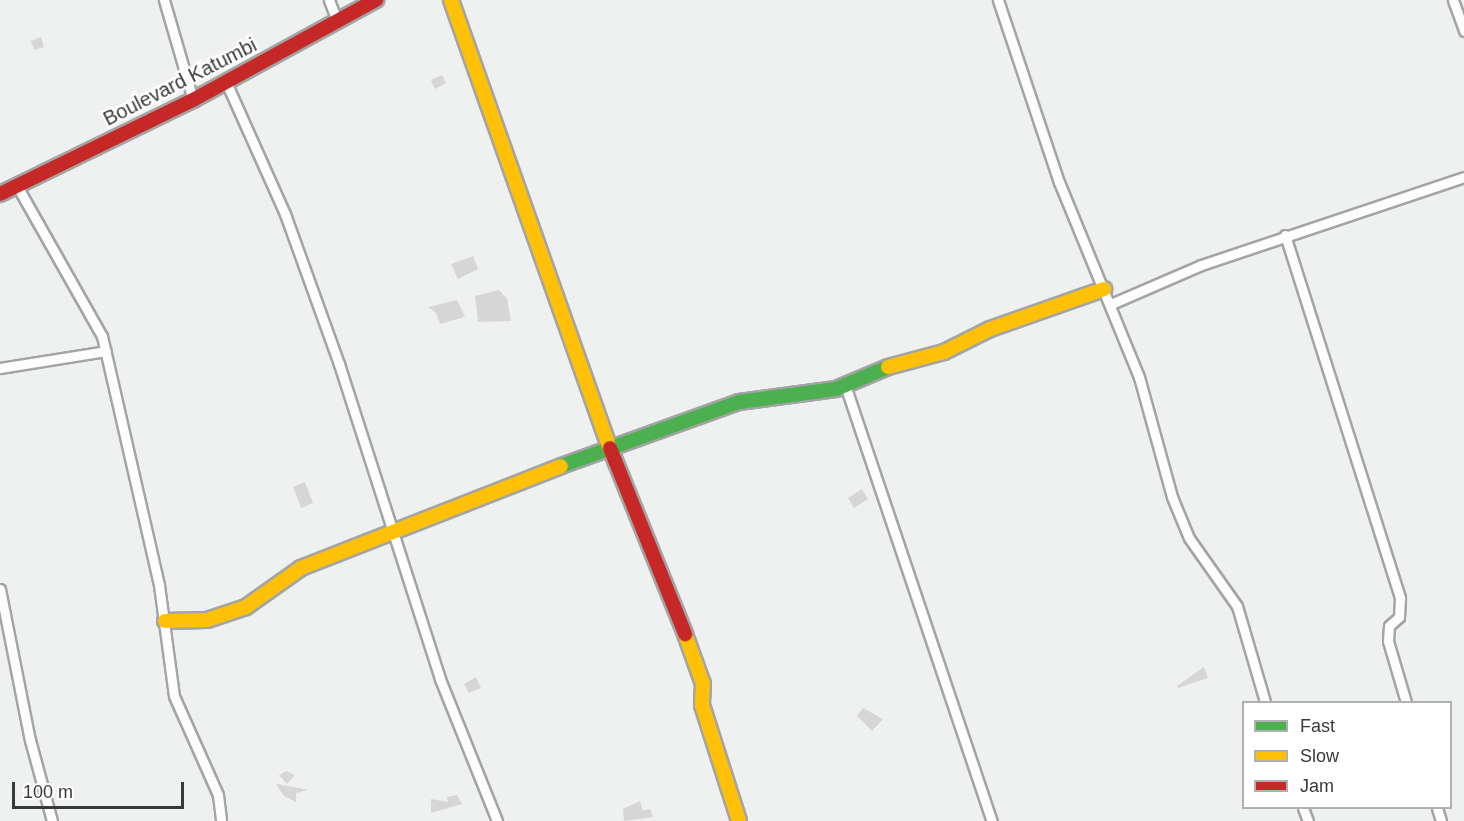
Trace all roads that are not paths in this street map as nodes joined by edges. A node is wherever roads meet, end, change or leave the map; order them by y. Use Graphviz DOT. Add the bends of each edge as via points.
graph roads {
  1 [pos="164,0"];
  2 [pos="329,0"];
  3 [pos="376,0"];
  4 [pos="451,0"];
  5 [pos="998,0"];
  6 [pos="1453,0"];
  7 [pos="337,21"];
  8 [pos="1464,31"];
  9 [pos="226,82"];
  10 [pos="193,100"];
  11 [pos="1464,177"];
  12 [pos="18,186"];
  13 [pos="0,195"];
  14 [pos="1285,235"];
  15 [pos="1104,289"];
  16 [pos="1110,304"];
  17 [pos="106,351"];
  18 [pos="0,368"];
  19 [pos="845,385"];
  20 [pos="609,450"];
  21 [pos="392,535"];
  22 [pos="0,589"];
  23 [pos="165,621"];
  24 [pos="1265,701"];
  25 [pos="1406,701"];
  26 [pos="52,821"];
  27 [pos="221,821"];
  28 [pos="496,821"];
  29 [pos="739,821"];
  30 [pos="992,821"];
  1 -- 10 [label="street"];
  2 -- 7 [label="street"];
  3 -- 7 [label="street, Boulevard Katumbi"];
  4 -- 20 [label="street"];
  5 -- 15 [label="street" via="1059,182"];
  6 -- 8 [label="street"];
  7 -- 9 [label="street, Boulevard Katumbi"];
  9 -- 10 [label="street, Boulevard Katumbi"];
  9 -- 21 [label="street" via="285,214 339,364"];
  10 -- 12 [label="street, Boulevard Katumbi"];
  11 -- 14 [label="street"];
  12 -- 13 [label="street, Boulevard Katumbi"];
  12 -- 17 [label="street" via="89,312"];
  14 -- 16 [label="street"];
  14 -- 25 [label="street" via="1400,598 1399,617 1389,626 1388,641"];
  15 -- 16 [label="street"];
  15 -- 19 [label="street" via="990,329 944,352 895,364"];
  16 -- 24 [label="street" via="1146,397 1172,498 1189,538 1237,606"];
  17 -- 18 [label="street"];
  17 -- 23 [label="street" via="132,452"];
  19 -- 20 [label="street" via="739,402 638,435"];
  19 -- 30 [label="street" via="939,674"];
  20 -- 21 [label="street"];
  20 -- 29 [label="street" via="674,603 703,684 702,705"];
  21 -- 23 [label="street" via="302,568 238,610 195,622"];
  21 -- 28 [label="street" via="440,679"];
  22 -- 26 [label="street" via="30,740"];
  23 -- 27 [label="street" via="174,696 218,795"];
}
